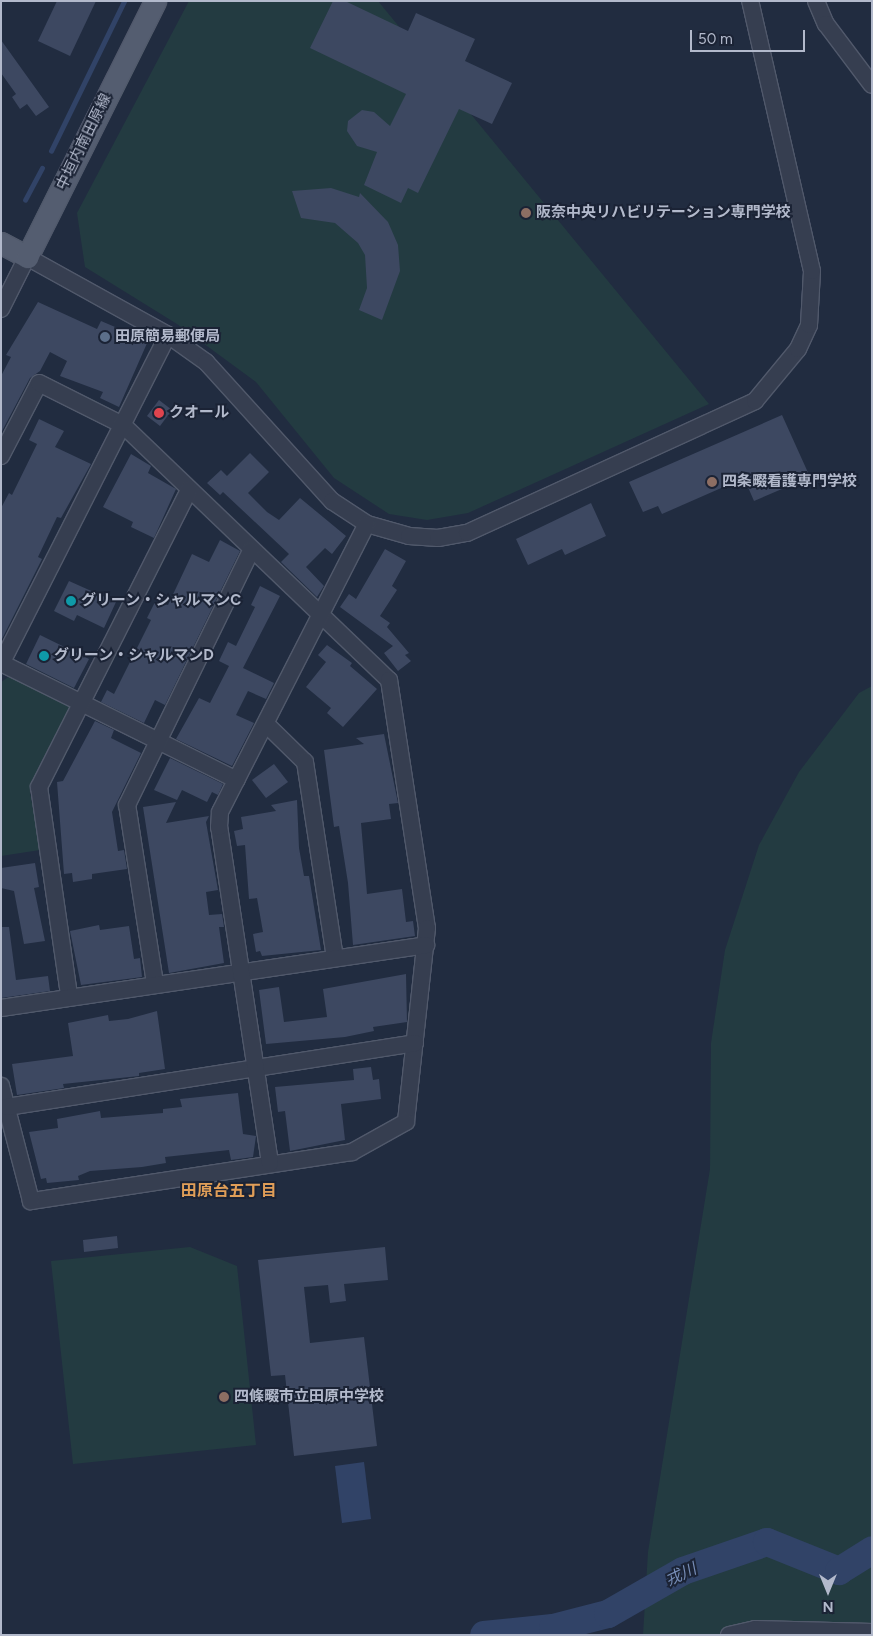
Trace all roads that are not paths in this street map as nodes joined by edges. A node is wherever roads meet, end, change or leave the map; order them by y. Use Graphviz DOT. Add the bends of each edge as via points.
graph roads {
  1 [pos="154,1"];
  2 [pos="750,1"];
  3 [pos="816,1"];
  4 [pos="872,84"];
  5 [pos="1,243"];
  6 [pos="28,257"];
  7 [pos="1,309"];
  8 [pos="168,335"];
  9 [pos="123,425"];
  10 [pos="1,456"];
  11 [pos="189,490"];
  12 [pos="367,524"];
  13 [pos="251,551"];
  14 [pos="322,616"];
  15 [pos="6,641"];
  16 [pos="1,664"];
  17 [pos="81,703"];
  18 [pos="266,724"];
  19 [pos="160,743"];
  20 [pos="237,780"];
  21 [pos="426,945"];
  22 [pos="335,957"];
  23 [pos="241,970"];
  24 [pos="155,983"];
  25 [pos="70,995"];
  26 [pos="1,1008"];
  27 [pos="415,1043"];
  28 [pos="256,1066"];
  29 [pos="1,1086"];
  30 [pos="7,1107"];
  31 [pos="270,1163"];
  32 [pos="872,1632"];
  33 [pos="729,1635"];
  1 -- 6 [label="main road, 中垣内南田原線"];
  2 -- 12 [label="street" via="812,271 808,325 782,372 755,401 467,532 429,538"];
  3 -- 4 [label="street" via="826,24"];
  5 -- 6 [label="main road"];
  6 -- 7 [label="street"];
  6 -- 8 [label="street"];
  8 -- 9 [label="street"];
  8 -- 12 [label="street" via="228,382 332,501"];
  9 -- 10 [label="street" via="40,383"];
  9 -- 11 [label="street"];
  9 -- 15 [label="street"];
  11 -- 13 [label="street"];
  11 -- 17 [label="street"];
  12 -- 14 [label="street"];
  13 -- 14 [label="street"];
  13 -- 19 [label="street"];
  14 -- 18 [label="street"];
  14 -- 21 [label="street" via="389,680 427,928"];
  15 -- 16 [label="street"];
  16 -- 17 [label="street"];
  17 -- 19 [label="street"];
  17 -- 25 [label="street" via="44,773 38,802"];
  18 -- 20 [label="street"];
  18 -- 22 [label="street" via="306,762"];
  19 -- 20 [label="street"];
  19 -- 24 [label="street" via="127,805"];
  20 -- 23 [label="street" via="220,812 219,827"];
  21 -- 22 [label="street"];
  21 -- 27 [label="street"];
  22 -- 23 [label="street"];
  23 -- 24 [label="street"];
  23 -- 28 [label="street"];
  24 -- 25 [label="street"];
  25 -- 26 [label="street"];
  27 -- 28 [label="street"];
  27 -- 31 [label="street" via="406,1122 352,1152"];
  28 -- 30 [label="street"];
  28 -- 31 [label="street"];
  29 -- 30 [label="street"];
  30 -- 31 [label="street" via="31,1201"];
  32 -- 33 [label="street" via="755,1629"];
}
